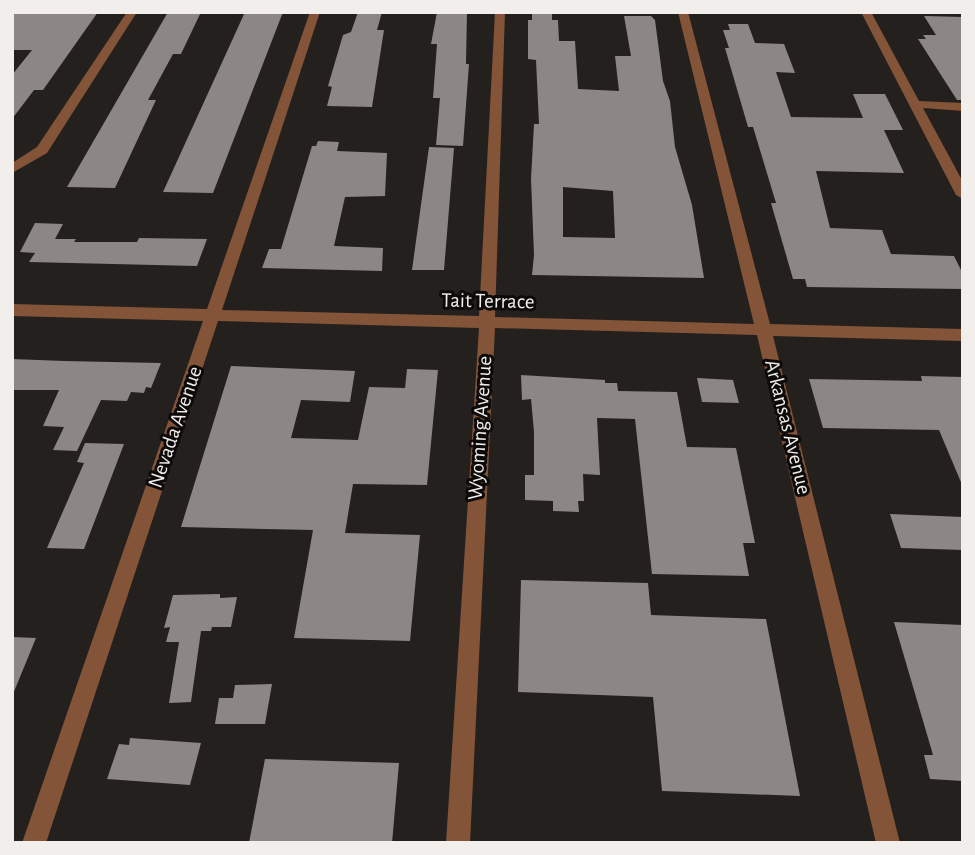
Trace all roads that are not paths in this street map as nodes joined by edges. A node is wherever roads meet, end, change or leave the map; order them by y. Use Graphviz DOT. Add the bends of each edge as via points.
graph roads {
  1 [pos="132,12"];
  2 [pos="315,12"];
  3 [pos="500,12"];
  4 [pos="683,12"];
  5 [pos="866,12"];
  6 [pos="914,104"];
  7 [pos="963,107"];
  8 [pos="12,169"];
  9 [pos="963,195"];
  10 [pos="12,310"];
  11 [pos="212,316"];
  12 [pos="486,322"];
  13 [pos="763,330"];
  14 [pos="963,335"];
  15 [pos="34,843"];
  16 [pos="458,843"];
  17 [pos="888,843"];
  1 -- 8 [label="street" via="42,150"];
  2 -- 11 [label="street, Nevada Avenue"];
  3 -- 12 [label="street, Wyoming Avenue"];
  4 -- 13 [label="street, Arkansas Avenue"];
  5 -- 6 [label="street"];
  6 -- 7 [label="street"];
  6 -- 9 [label="street"];
  10 -- 11 [label="street, Tait Terrace"];
  11 -- 12 [label="street, Tait Terrace"];
  11 -- 15 [label="street, Nevada Avenue"];
  12 -- 13 [label="street, Tait Terrace"];
  12 -- 16 [label="street, Wyoming Avenue"];
  13 -- 14 [label="street, Tait Terrace"];
  13 -- 17 [label="street, Arkansas Avenue"];
}
